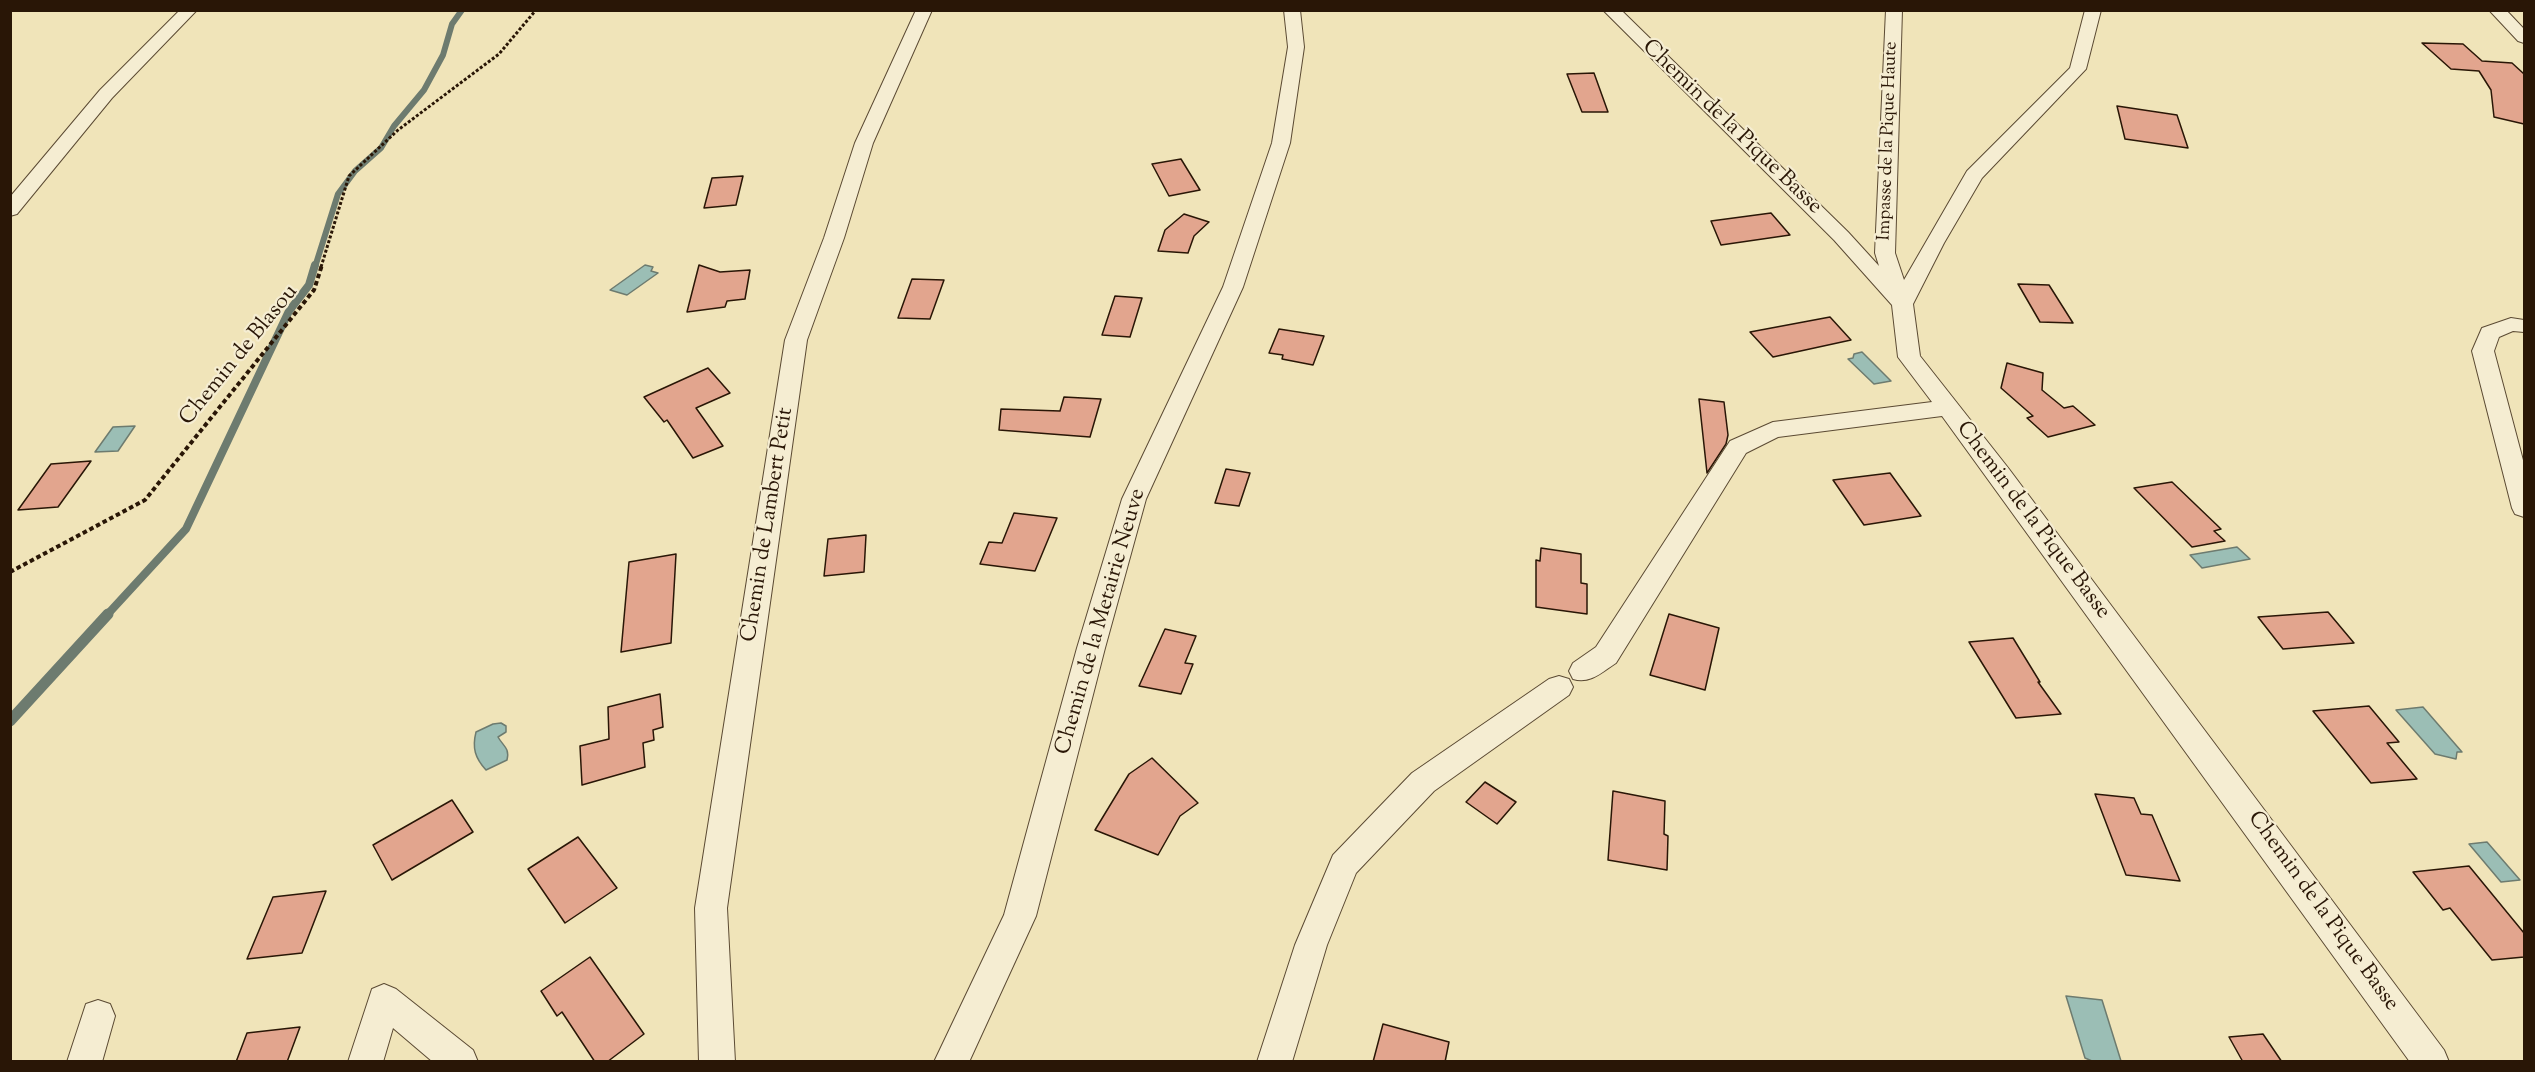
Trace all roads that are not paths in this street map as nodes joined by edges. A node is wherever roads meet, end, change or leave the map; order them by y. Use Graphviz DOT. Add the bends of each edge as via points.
graph roads {
  1 [pos="189,10"];
  2 [pos="924,10"];
  3 [pos="1292,10"];
  4 [pos="1611,10"];
  5 [pos="1894,10"];
  6 [pos="2093,10"];
  7 [pos="2496,10"];
  8 [pos="2524,38"];
  9 [pos="10,210"];
  10 [pos="1902,304"];
  11 [pos="2524,326"];
  12 [pos="1947,408"];
  13 [pos="2524,508"];
  14 [pos="98,1016"];
  15 [pos="84,1062"];
  16 [pos="365,1062"];
  17 [pos="461,1062"];
  18 [pos="717,1062"];
  19 [pos="951,1062"];
  20 [pos="1274,1062"];
  21 [pos="2432,1062"];
  1 -- 9 [label="street" via="106,94"];
  2 -- 18 [label="street, Chemin de Lambert Petit" via="864,142 796,340 711,908"];
  3 -- 19 [label="street, Chemin de la Metairie Neuve" via="1296,47 1281,143 1233,287 1134,499 1020,916"];
  4 -- 10 [label="street, Chemin de la Pique Basse" via="1841,236"];
  5 -- 10 [label="street, Impasse de la Pique Haute" via="1885,253"];
  6 -- 10 [label="street" via="2078,69 1974,175"];
  7 -- 8 [label="street"];
  10 -- 12 [label="street, Chemin de la Pique Basse" via="1909,357"];
  11 -- 13 [label="street" via="2511,324 2490,333 2483,351"];
  12 -- 20 [label="street" via="1773,430 1737,447 1606,655 1423,782 1344,865 1311,945"];
  12 -- 21 [label="street, Chemin de la Pique Basse"];
  14 -- 15 [label="street"];
  16 -- 17 [label="street" via="384,1000"];
}
